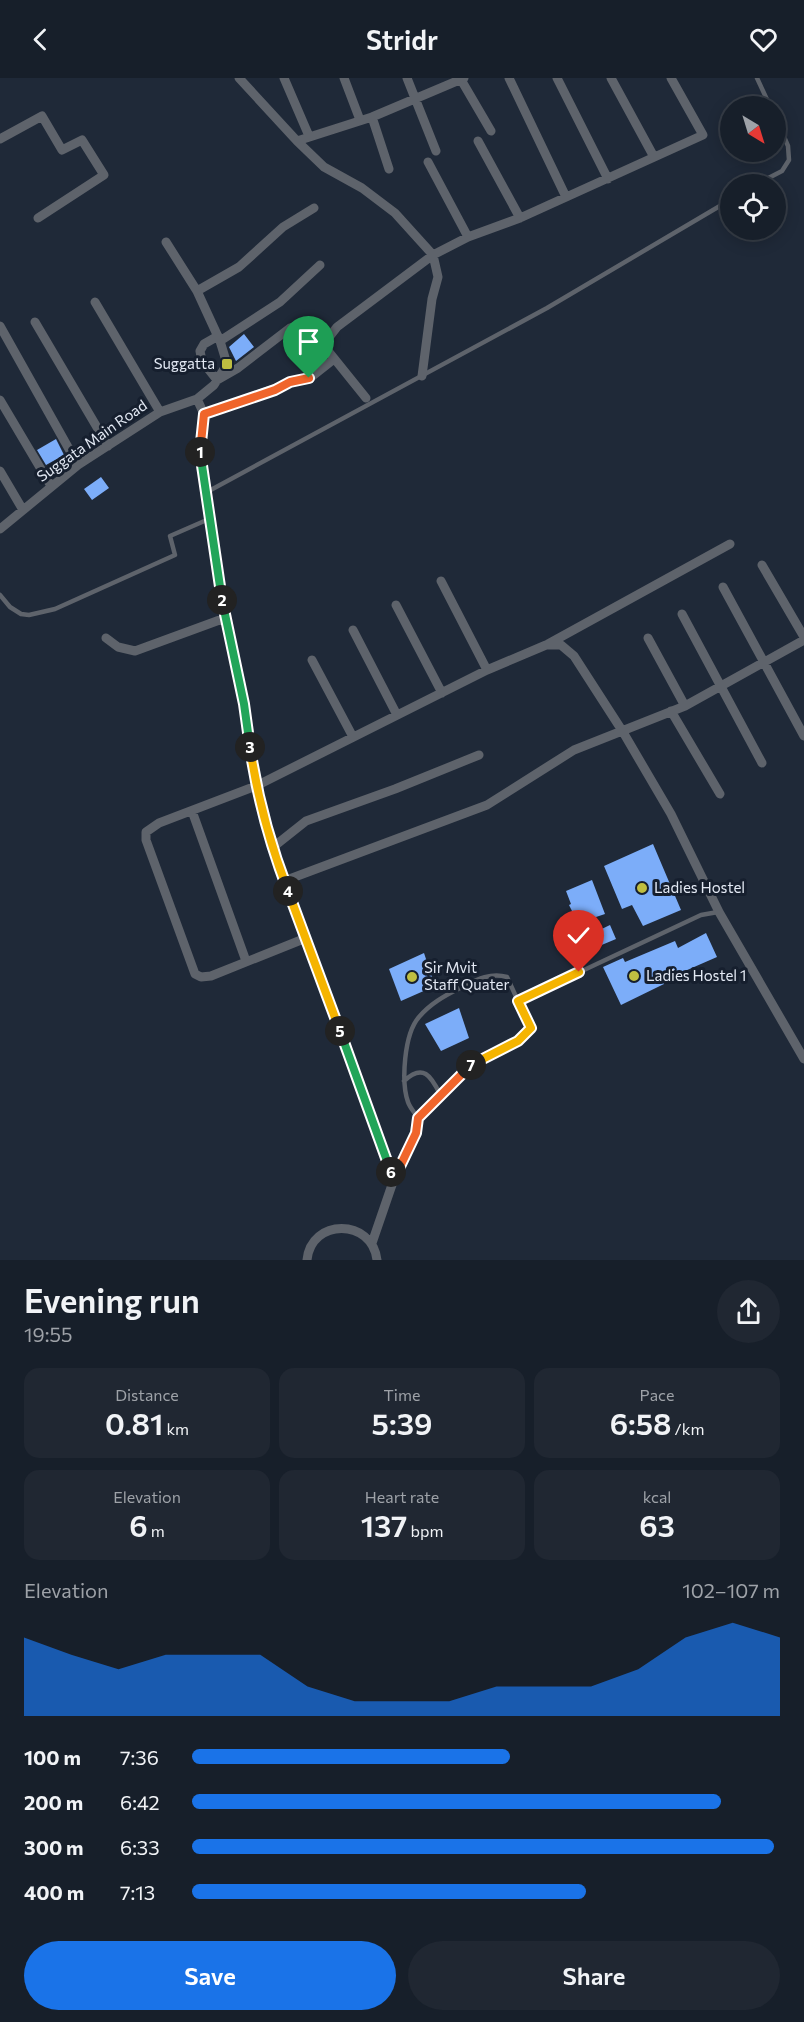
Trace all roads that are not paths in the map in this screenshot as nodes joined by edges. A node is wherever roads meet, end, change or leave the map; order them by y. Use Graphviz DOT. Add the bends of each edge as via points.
graph roads {
  1 [pos="239,78"];
  2 [pos="284,78"];
  3 [pos="344,78"];
  4 [pos="407,78"];
  5 [pos="462,78"];
  6 [pos="509,78"];
  7 [pos="557,78"];
  8 [pos="611,78"];
  9 [pos="670,78"];
  10 [pos="757,78"];
  11 [pos="765,96"];
  12 [pos="416,99"];
  13 [pos="372,117"];
  14 [pos="360,120"];
  15 [pos="491,131"];
  16 [pos="309,136"];
  17 [pos="1,137"];
  18 [pos="786,140"];
  19 [pos="297,141"];
  20 [pos="478,141"];
  21 [pos="436,151"];
  22 [pos="654,157"];
  23 [pos="428,162"];
  24 [pos="389,170"];
  25 [pos="776,174"];
  26 [pos="608,179"];
  27 [pos="566,197"];
  28 [pos="720,206"];
  29 [pos="314,208"];
  30 [pos="38,218"];
  31 [pos="520,218"];
  32 [pos="468,237"];
  33 [pos="166,242"];
  34 [pos="433,255"];
  35 [pos="320,265"];
  36 [pos="197,291"];
  37 [pos="95,302"];
  38 [pos="35,322"];
  39 [pos="0,326"];
  40 [pos="219,339"];
  41 [pos="323,345"];
  42 [pos="334,359"];
  43 [pos="422,376"];
  44 [pos="217,380"];
  45 [pos="366,398"];
  46 [pos="0,399"];
  47 [pos="197,399"];
  48 [pos="160,412"];
  49 [pos="204,414"];
  50 [pos="108,446"];
  51 [pos="78,465"];
  52 [pos="0,471"];
  53 [pos="51,486"];
  54 [pos="207,492"];
  55 [pos="23,510"];
  56 [pos="209,519"];
  57 [pos="0,529"];
  58 [pos="730,544"];
  59 [pos="762,565"];
  60 [pos="441,581"];
  61 [pos="723,587"];
  62 [pos="0,595"];
  63 [pos="396,606"];
  64 [pos="681,614"];
  65 [pos="225,618"];
  66 [pos="353,630"];
  67 [pos="106,638"];
  68 [pos="648,638"];
  69 [pos="804,638"];
  70 [pos="546,645"];
  71 [pos="312,660"];
  72 [pos="763,662"];
  73 [pos="487,670"];
  74 [pos="720,686"];
  75 [pos="442,693"];
  76 [pos="685,706"];
  77 [pos="671,711"];
  78 [pos="397,715"];
  79 [pos="623,732"];
  80 [pos="804,736"];
  81 [pos="353,737"];
  82 [pos="479,755"];
  83 [pos="762,763"];
  84 [pos="256,786"];
  85 [pos="720,794"];
  86 [pos="192,811"];
  87 [pos="272,848"];
  88 [pos="284,881"];
  89 [pos="719,912"];
  90 [pos="306,938"];
  91 [pos="246,961"];
  92 [pos="518,1001"];
  93 [pos="804,1059"];
  94 [pos="404,1081"];
  95 [pos="440,1094"];
  96 [pos="418,1118"];
  97 [pos="394,1179"];
  98 [pos="372,1243"];
  99 [pos="307,1260"];
  100 [pos="377,1260"];
  1 -- 19 [label="street"];
  2 -- 16 [label="street"];
  3 -- 14 [label="street"];
  4 -- 12 [label="street"];
  5 -- 12 [label="street"];
  5 -- 15 [label="street"];
  6 -- 27 [label="street"];
  7 -- 26 [label="street"];
  8 -- 22 [label="street"];
  9 -- 22 [label="street" via="703,135"];
  10 -- 11 [label="lane"];
  12 -- 13 [label="street"];
  12 -- 21 [label="street"];
  13 -- 14 [label="street"];
  13 -- 24 [label="street"];
  14 -- 16 [label="street"];
  16 -- 19 [label="street"];
  17 -- 30 [label="street" via="42,116 62,150 82,140 104,175"];
  18 -- 25 [label="lane" via="789,160"];
  19 -- 34 [label="street" via="324,166 395,213"];
  20 -- 31 [label="street"];
  22 -- 26 [label="street"];
  23 -- 32 [label="street"];
  26 -- 27 [label="street"];
  27 -- 31 [label="street"];
  28 -- 43 [label="lane"];
  29 -- 36 [label="street" via="283,227 239,267"];
  31 -- 32 [label="street"];
  32 -- 34 [label="street"];
  33 -- 36 [label="street"];
  34 -- 41 [label="street" via="337,327"];
  34 -- 43 [label="street" via="438,277"];
  35 -- 40 [label="street" via="280,302"];
  36 -- 40 [label="street"];
  37 -- 48 [label="street"];
  38 -- 50 [label="street"];
  39 -- 51 [label="street"];
  40 -- 44 [label="street" via="227,364"];
  40 -- 44 [label="street" via="204,344 200,351 202,361"];
  41 -- 42 [label="street"];
  41 -- 44 [label="street" via="308,326 298,324"];
  42 -- 45 [label="street"];
  42 -- 49 [label="street" via="309,378"];
  43 -- 54 [label="lane"];
  44 -- 47 [label="street"];
  46 -- 53 [label="street"];
  47 -- 48 [label="street, Suggata Main Road"];
  47 -- 49 [label="street"];
  48 -- 50 [label="street, Suggata Main Road"];
  49 -- 54 [label="street" via="200,451"];
  50 -- 51 [label="street, Suggata Main Road"];
  51 -- 53 [label="street, Suggata Main Road"];
  52 -- 55 [label="street"];
  53 -- 55 [label="street, Suggata Main Road"];
  54 -- 56 [label="street"];
  55 -- 57 [label="street, Suggata Main Road"];
  56 -- 62 [label="lane" via="170,536 175,555 55,609 21,614"];
  56 -- 65 [label="street"];
  58 -- 70 [label="street"];
  59 -- 69 [label="street"];
  60 -- 73 [label="street"];
  61 -- 72 [label="street"];
  63 -- 75 [label="street"];
  64 -- 74 [label="street"];
  65 -- 67 [label="street" via="135,651 118,647"];
  65 -- 84 [label="street" via="244,704"];
  66 -- 78 [label="street"];
  68 -- 76 [label="street"];
  69 -- 72 [label="street"];
  70 -- 73 [label="street"];
  70 -- 79 [label="street" via="561,645 574,656"];
  71 -- 81 [label="street"];
  72 -- 74 [label="street"];
  72 -- 80 [label="street"];
  73 -- 75 [label="street"];
  74 -- 76 [label="street"];
  74 -- 83 [label="street"];
  75 -- 78 [label="street"];
  76 -- 77 [label="street"];
  77 -- 79 [label="street"];
  77 -- 85 [label="street"];
  78 -- 81 [label="street"];
  79 -- 88 [label="street" via="574,750 487,805"];
  79 -- 89 [label="street" via="671,814"];
  81 -- 84 [label="street"];
  82 -- 87 [label="street" via="306,821"];
  84 -- 86 [label="street"];
  84 -- 87 [label="street"];
  86 -- 91 [label="street"];
  86 -- 91 [label="street" via="152,827 146,832 146,840 195,974 211,976"];
  87 -- 88 [label="street"];
  88 -- 90 [label="street"];
  89 -- 92 [label="lane" via="701,915"];
  89 -- 93 [label="street"];
  90 -- 91 [label="street"];
  90 -- 97 [label="street"];
  92 -- 94 [label="lane" via="507,977 495,974 474,980 439,999 417,1019 407,1047"];
  92 -- 95 [label="lane" via="531,1028 518,1041 467,1067"];
  94 -- 95 [label="lane" via="412,1073 421,1072 432,1078"];
  94 -- 96 [label="lane" via="409,1104"];
  95 -- 96 [label="lane"];
  96 -- 97 [label="lane" via="416,1133"];
  97 -- 98 [label="street"];
  98 -- 99 [label="street" via="363,1234 340,1227 318,1236"];
  98 -- 100 [label="street"];
}
